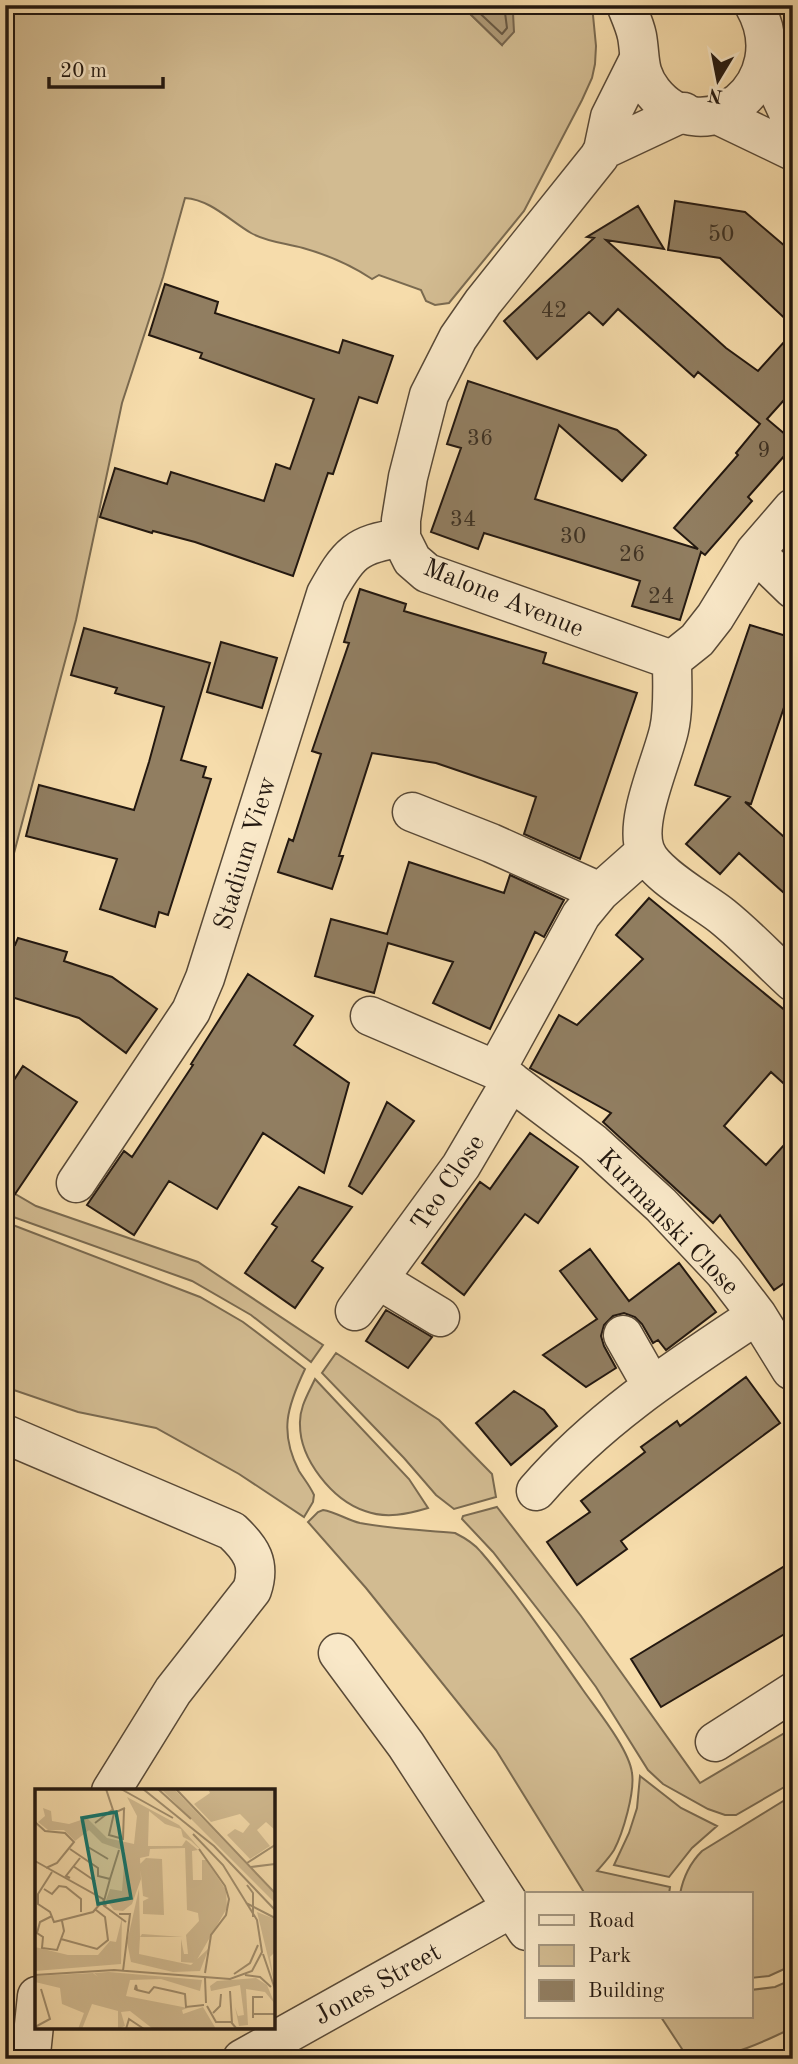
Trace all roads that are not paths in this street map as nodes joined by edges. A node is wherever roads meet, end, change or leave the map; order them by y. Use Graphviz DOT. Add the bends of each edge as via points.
graph roads {
  1 [pos="754,5"];
  2 [pos="639,27"];
  3 [pos="768,69"];
  4 [pos="701,114"];
  5 [pos="793,124"];
  6 [pos="603,150"];
  7 [pos="793,151"];
  8 [pos="793,508"];
  9 [pos="401,538"];
  10 [pos="755,552"];
  11 [pos="793,589"];
  12 [pos="672,660"];
  13 [pos="412,812"];
  14 [pos="645,852"];
  15 [pos="600,892"];
  16 [pos="793,982"];
  17 [pos="370,1016"];
  18 [pos="503,1076"];
  19 [pos="76,1183"];
  20 [pos="379,1280"];
  21 [pos="355,1311"];
  22 [pos="440,1317"];
  23 [pos="772,1318"];
  24 [pos="623,1335"];
  25 [pos="791,1370"];
  26 [pos="652,1386"];
  27 [pos="5,1434"];
  28 [pos="536,1491"];
  29 [pos="338,1653"];
  30 [pos="793,1692"];
  31 [pos="715,1741"];
  32 [pos="112,1789"];
  33 [pos="519,1919"];
  34 [pos="35,2007"];
  35 [pos="26,2057"];
  36 [pos="242,2059"];
  1 -- 3 [label="street" via="769,33"];
  2 -- 4 [label="street" via="644,78 654,93 667,105"];
  2 -- 6 [label="street, Malone Avenue"];
  3 -- 4 [label="street, Malone Avenue" via="761,85 735,109"];
  3 -- 5 [label="street"];
  4 -- 6 [label="street, Malone Avenue"];
  4 -- 7 [label="street"];
  6 -- 9 [label="street, Malone Avenue" via="483,302 443,366 417,439"];
  8 -- 10 [label="street"];
  9 -- 12 [label="street, Malone Avenue" via="412,560 427,573"];
  9 -- 19 [label="street, Stadium View" via="360,548 340,568 326,594 191,1011"];
  10 -- 11 [label="street"];
  10 -- 12 [label="street" via="715,617 697,640"];
  12 -- 14 [label="street" via="669,728 645,820"];
  13 -- 15 [label="street"];
  14 -- 15 [label="street"];
  14 -- 16 [label="street"];
  15 -- 18 [label="street" via="567,937"];
  17 -- 18 [label="street, Kurmanski Close"];
  18 -- 20 [label="street, Teo Close" via="461,1166"];
  18 -- 23 [label="street, Kurmanski Close" via="593,1143"];
  20 -- 21 [label="street, Teo Close"];
  20 -- 22 [label="street"];
  23 -- 25 [label="street, Kurmanski Close"];
  23 -- 26 [label="street"];
  24 -- 26 [label="street"];
  26 -- 28 [label="street" via="592,1432"];
  27 -- 32 [label="street" via="232,1531 255,1561 252,1590 173,1691"];
  29 -- 33 [label="street, Jones Street" via="406,1745"];
  30 -- 31 [label="street"];
  33 -- 36 [label="street, Jones Street"];
  34 -- 35 [label="street"];
}
